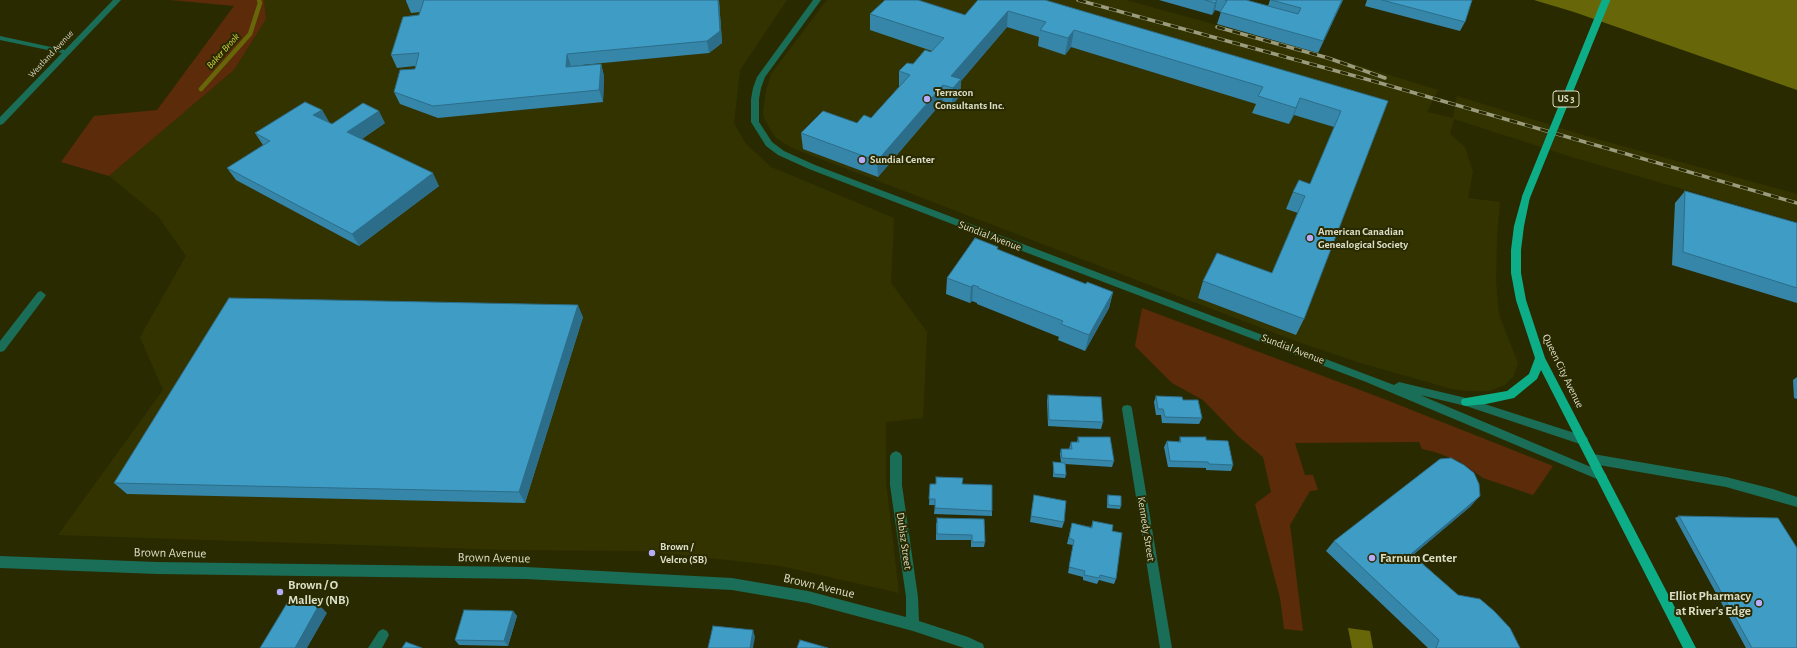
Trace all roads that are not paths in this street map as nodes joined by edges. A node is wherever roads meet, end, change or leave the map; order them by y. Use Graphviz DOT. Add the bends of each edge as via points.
graph roads {
  1 [pos="117,0"];
  2 [pos="817,0"];
  3 [pos="1606,0"];
  4 [pos="0,38"];
  5 [pos="66,52"];
  6 [pos="0,122"];
  7 [pos="42,295"];
  8 [pos="0,348"];
  9 [pos="1540,358"];
  10 [pos="1370,379"];
  11 [pos="1466,402"];
  12 [pos="1127,409"];
  13 [pos="1583,440"];
  14 [pos="896,456"];
  15 [pos="1593,459"];
  16 [pos="1601,476"];
  17 [pos="1797,502"];
  18 [pos="0,562"];
  19 [pos="913,625"];
  20 [pos="383,635"];
  21 [pos="374,648"];
  22 [pos="978,648"];
  23 [pos="1166,648"];
  24 [pos="1690,648"];
  1 -- 5 [label="street, Westland Avenue"];
  2 -- 10 [label="street, Sundial Avenue" via="761,77 754,99 756,122 761,133 769,144 781,153 1033,252"];
  3 -- 9 [label="main road, Queen City Avenue / US 3, bridge" via="1526,197 1519,226 1516,273 1521,300"];
  4 -- 5 [label="street"];
  5 -- 6 [label="street, Westland Avenue"];
  7 -- 8 [label="street"];
  9 -- 11 [label="main road" via="1533,376 1510,395"];
  9 -- 13 [label="main road, Queen City Avenue / US 3"];
  10 -- 11 [label="street, Sundial Avenue"];
  10 -- 16 [label="street, Sundial Avenue"];
  11 -- 13 [label="street, Sundial Avenue"];
  12 -- 23 [label="street, Kennedy Street"];
  13 -- 15 [label="main road, Queen City Avenue / US 3"];
  14 -- 19 [label="street, Dubisz Street" via="896,485 912,597"];
  15 -- 16 [label="main road, Queen City Avenue / US 3"];
  15 -- 17 [label="street" via="1726,482"];
  16 -- 24 [label="main road, Queen City Avenue / US 3"];
  18 -- 19 [label="street, Brown Avenue" via="157,568 526,573 691,581 766,589 808,597"];
  19 -- 22 [label="street, Brown Avenue"];
  20 -- 21 [label="street"];
}
